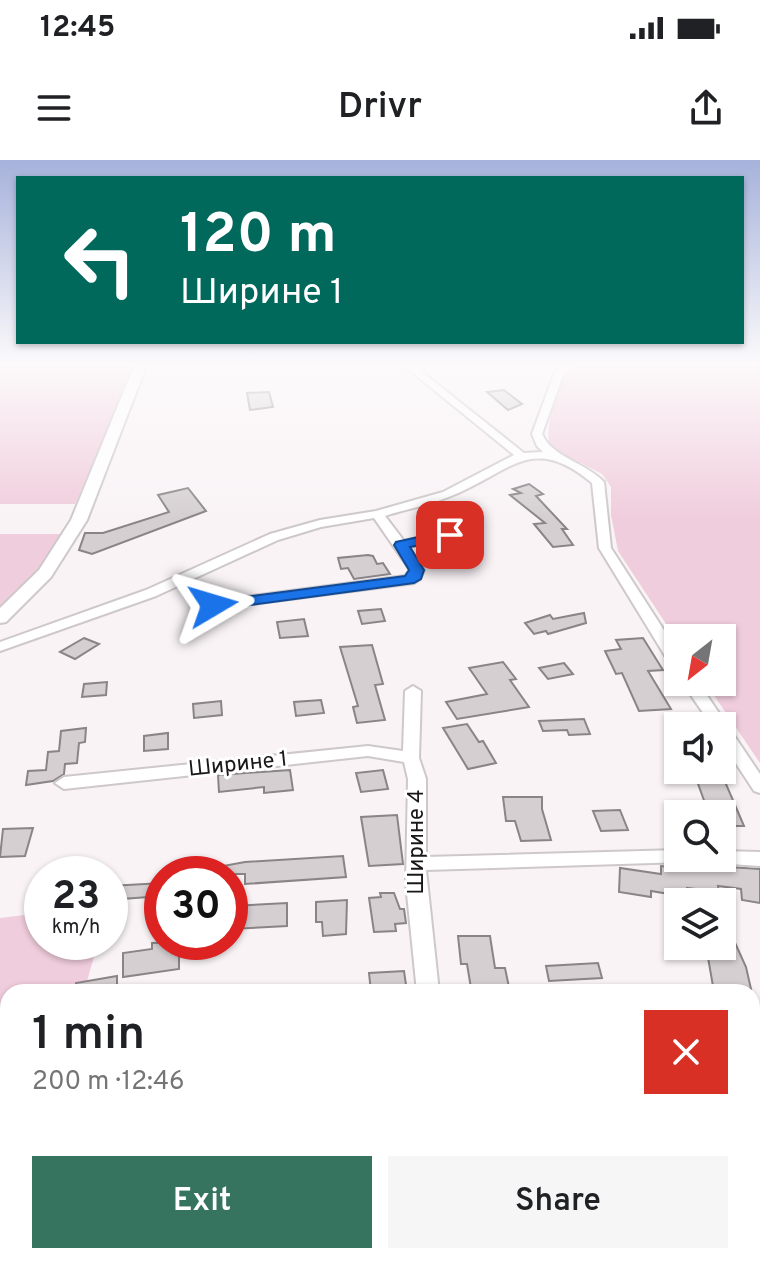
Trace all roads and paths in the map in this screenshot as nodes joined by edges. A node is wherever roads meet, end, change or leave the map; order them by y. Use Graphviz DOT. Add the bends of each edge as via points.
graph roads {
  1 [pos="121,416"];
  2 [pos="470,416"];
  3 [pos="544,416"];
  4 [pos="553,455"];
  5 [pos="521,456"];
  6 [pos="377,514"];
  7 [pos="474,529"];
  8 [pos="401,545"];
  9 [pos="213,605"];
  10 [pos="0,618"];
  11 [pos="664,642"];
  12 [pos="0,647"];
  13 [pos="413,691"];
  14 [pos="736,751"];
  15 [pos="411,758"];
  16 [pos="64,783"];
  17 [pos="760,787"];
  18 [pos="664,857"];
  19 [pos="736,858"];
  20 [pos="760,859"];
  21 [pos="416,864"];
  22 [pos="427,984"];
  1 -- 10 [label="main road" via="79,520 45,573"];
  2 -- 5 [label="street"];
  3 -- 4 [label="street" via="537,434"];
  4 -- 5 [label="street"];
  4 -- 11 [label="street" via="598,482 605,548"];
  5 -- 6 [label="street" via="456,490"];
  6 -- 8 [label="street"];
  6 -- 12 [label="street" via="274,537 151,593"];
  7 -- 8 [label="street"];
  8 -- 9 [label="street" via="417,570 409,580"];
  13 -- 15 [label="street, Ширине 4"];
  14 -- 17 [label="street"];
  15 -- 16 [label="street, Ширине 1" via="368,751"];
  15 -- 21 [label="street, Ширине 4" via="417,779"];
  18 -- 21 [label="street"];
  19 -- 20 [label="street"];
  21 -- 22 [label="street, Ширине 4"];
}
